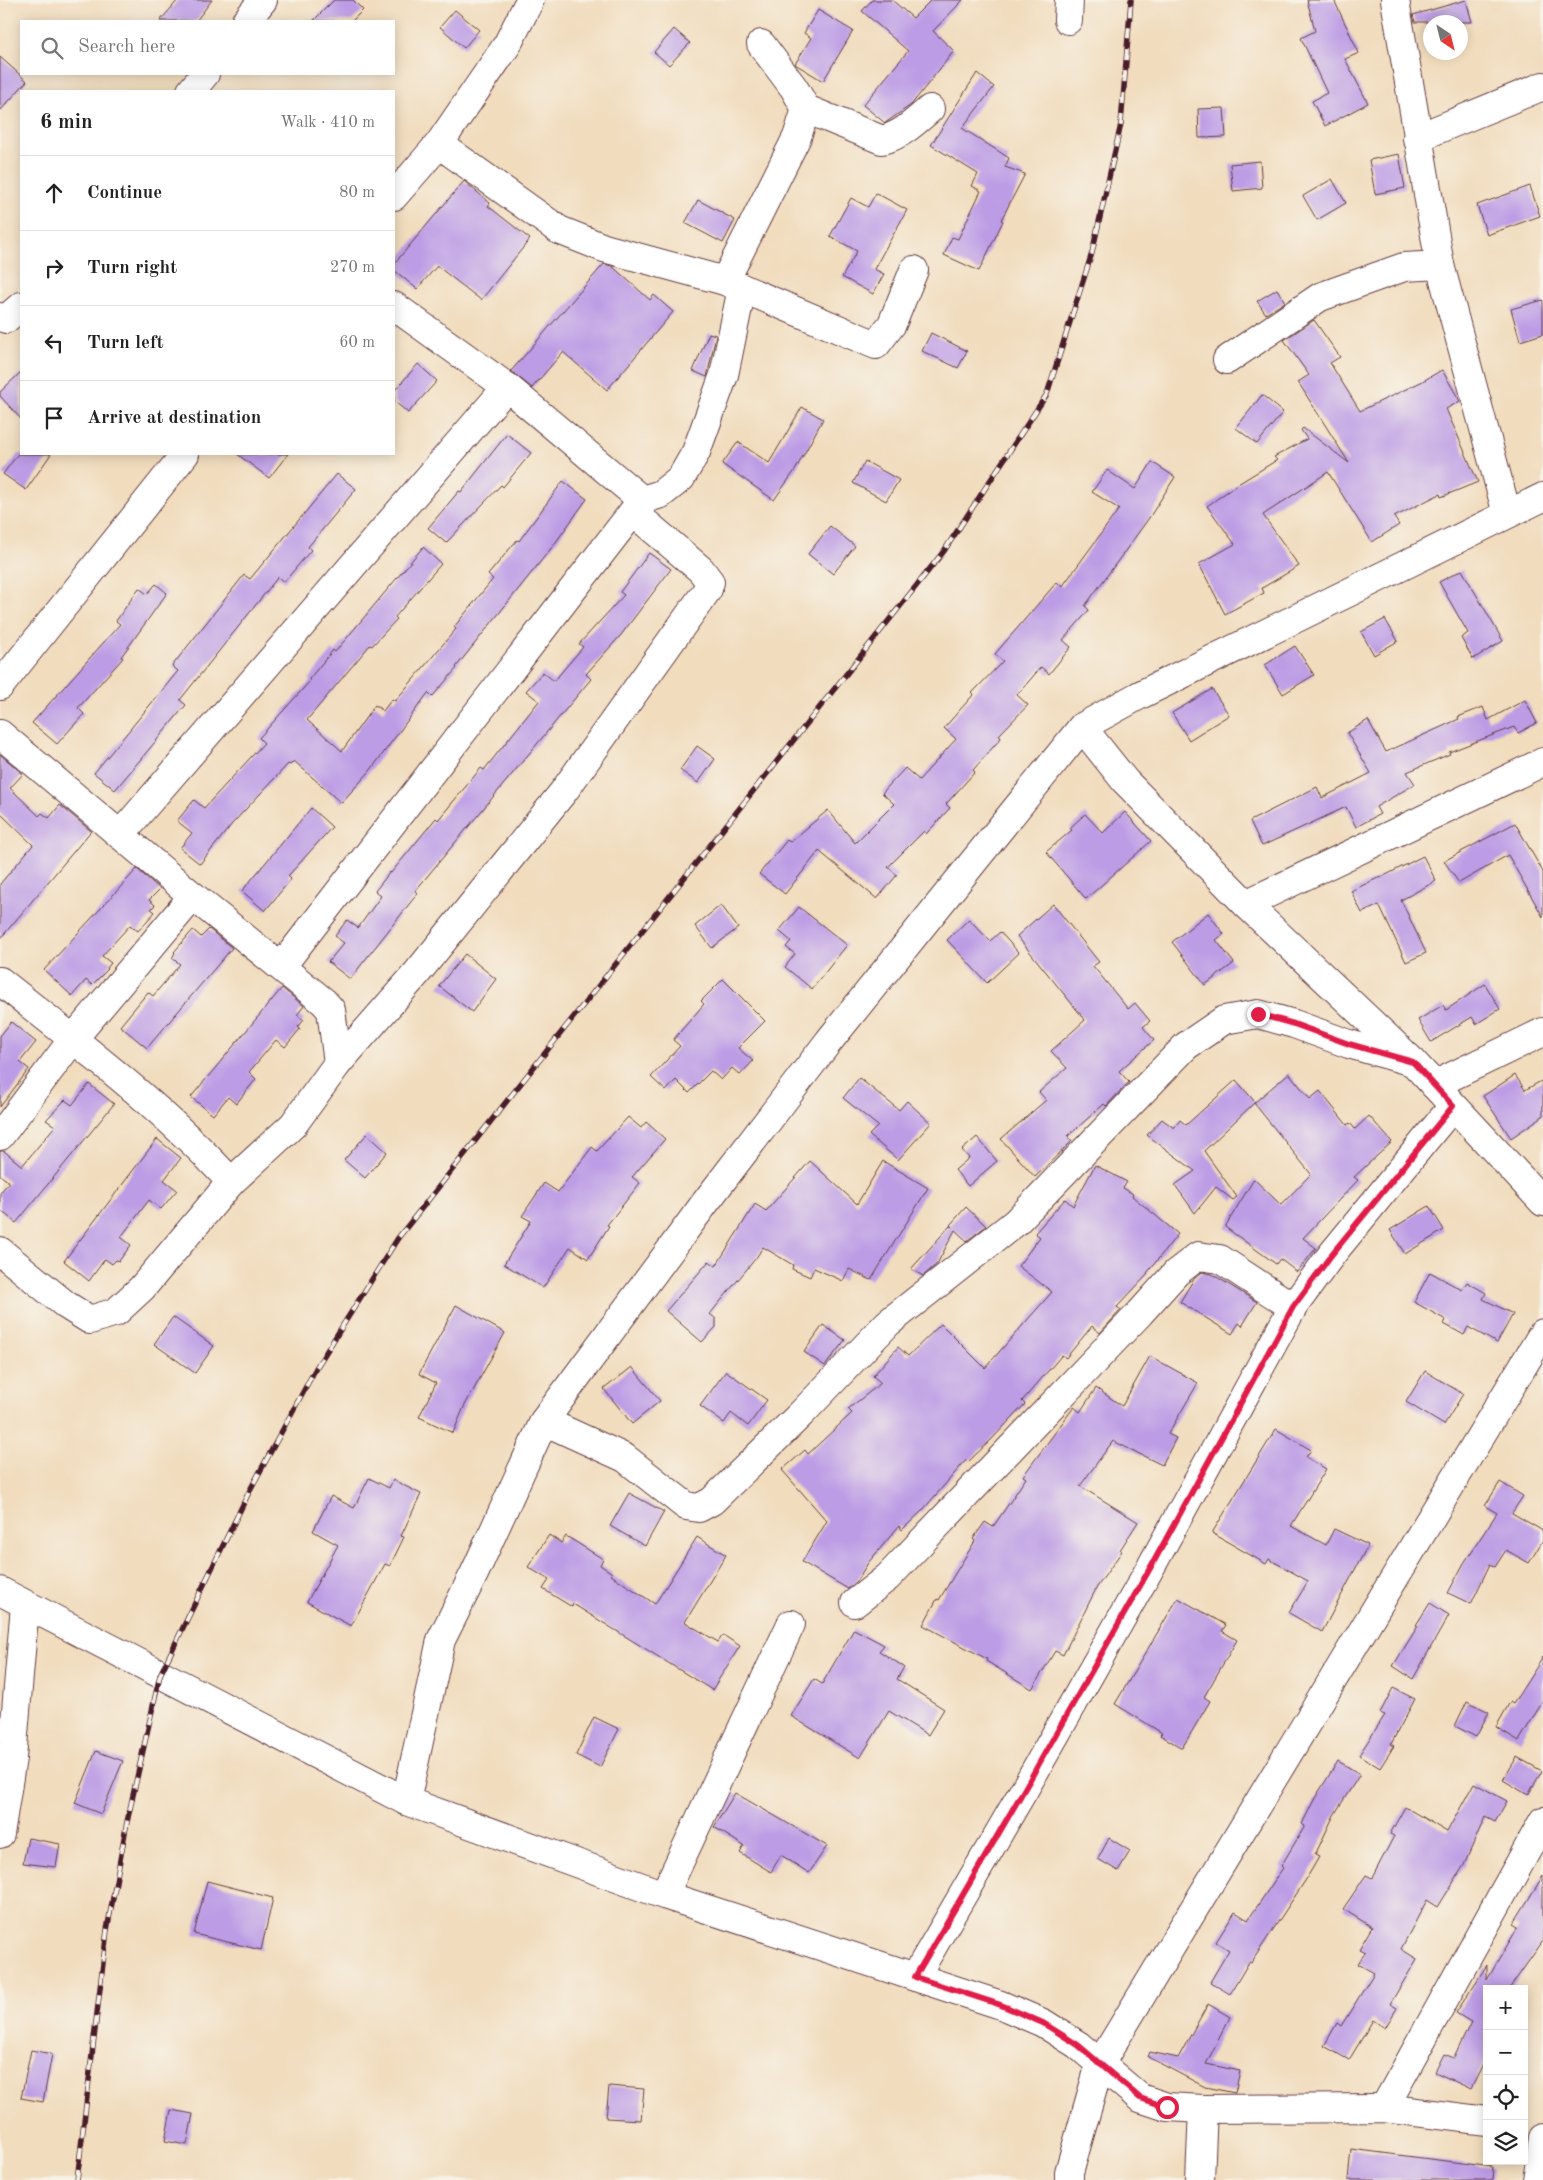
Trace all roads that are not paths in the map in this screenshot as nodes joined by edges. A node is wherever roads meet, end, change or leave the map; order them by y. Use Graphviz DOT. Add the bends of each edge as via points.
graph roads {
  1 [pos="263,0"];
  2 [pos="530,0"];
  3 [pos="1395,0"];
  4 [pos="247,20"];
  5 [pos="761,44"];
  6 [pos="204,75"];
  7 [pos="1543,86"];
  8 [pos="192,90"];
  9 [pos="806,109"];
  10 [pos="930,109"];
  11 [pos="1417,138"];
  12 [pos="439,144"];
  13 [pos="395,195"];
  14 [pos="1440,265"];
  15 [pos="914,270"];
  16 [pos="734,284"];
  17 [pos="20,307"];
  18 [pos="395,307"];
  19 [pos="0,317"];
  20 [pos="1227,360"];
  21 [pos="507,387"];
  22 [pos="184,455"];
  23 [pos="1543,497"];
  24 [pos="638,506"];
  25 [pos="1506,514"];
  26 [pos="0,686"];
  27 [pos="1082,727"];
  28 [pos="0,734"];
  29 [pos="1543,762"];
  30 [pos="120,835"];
  31 [pos="193,896"];
  32 [pos="1246,904"];
  33 [pos="281,967"];
  34 [pos="0,981"];
  35 [pos="1543,1032"];
  36 [pos="73,1039"];
  37 [pos="1413,1062"];
  38 [pos="338,1063"];
  39 [pos="1434,1085"];
  40 [pos="1453,1106"];
  41 [pos="0,1136"];
  42 [pos="231,1182"];
  43 [pos="1543,1202"];
  44 [pos="0,1251"];
  45 [pos="1293,1307"];
  46 [pos="1543,1333"];
  47 [pos="544,1421"];
  48 [pos="0,1591"];
  49 [pos="855,1603"];
  50 [pos="24,1605"];
  51 [pos="791,1624"];
  52 [pos="406,1801"];
  53 [pos="1543,1821"];
  54 [pos="0,1834"];
  55 [pos="664,1895"];
  56 [pos="915,1977"];
  57 [pos="1100,2064"];
  58 [pos="1384,2108"];
  59 [pos="1203,2109"];
  60 [pos="1483,2120"];
  61 [pos="1528,2126"];
  62 [pos="1543,2128"];
  63 [pos="1543,2138"];
  64 [pos="1069,2180"];
  65 [pos="1200,2180"];
  66 [pos="1537,2180"];
  1 -- 4 [label="street"];
  2 -- 12 [label="street" via="507,45"];
  3 -- 11 [label="street"];
  5 -- 9 [label="street"];
  6 -- 8 [label="street"];
  7 -- 11 [label="street"];
  9 -- 10 [label="street" via="882,140 900,134"];
  9 -- 16 [label="street"];
  11 -- 14 [label="street"];
  12 -- 13 [label="street"];
  12 -- 16 [label="street" via="559,230 604,248"];
  14 -- 20 [label="street" via="1404,267 1320,297"];
  14 -- 25 [label="street"];
  15 -- 16 [label="street" via="892,324 876,345"];
  16 -- 24 [label="street" via="724,375 696,452 682,478"];
  17 -- 19 [label="street" via="6,319"];
  18 -- 21 [label="street"];
  21 -- 24 [label="street"];
  21 -- 30 [label="street"];
  22 -- 26 [label="street"];
  23 -- 25 [label="street"];
  24 -- 33 [label="street"];
  24 -- 38 [label="street" via="700,570 710,582 708,589 564,791 417,973"];
  25 -- 27 [label="street" via="1138,696"];
  27 -- 32 [label="street" via="1125,781"];
  27 -- 47 [label="street" via="830,1041"];
  28 -- 30 [label="street"];
  29 -- 32 [label="street"];
  30 -- 31 [label="street"];
  31 -- 33 [label="street"];
  31 -- 36 [label="street"];
  32 -- 37 [label="street"];
  33 -- 38 [label="street" via="331,1010"];
  34 -- 36 [label="street"];
  35 -- 39 [label="street"];
  36 -- 41 [label="street"];
  36 -- 42 [label="street" via="199,1147"];
  37 -- 39 [label="street"];
  37 -- 47 [label="street" via="1258,1014 1224,1020 1186,1046 1016,1222 888,1323 801,1414 712,1501 699,1508 686,1506 625,1458"];
  38 -- 42 [label="street" via="293,1125"];
  39 -- 40 [label="street"];
  40 -- 43 [label="street"];
  40 -- 45 [label="street"];
  42 -- 44 [label="street" via="142,1288 116,1312 107,1315 90,1320 66,1305"];
  45 -- 49 [label="street" via="1220,1259 1198,1256 1176,1273 888,1577"];
  45 -- 56 [label="street" via="1153,1563"];
  46 -- 57 [label="street"];
  47 -- 52 [label="street" via="441,1640"];
  48 -- 50 [label="street"];
  50 -- 52 [label="street"];
  50 -- 54 [label="street" via="12,1758"];
  51 -- 55 [label="street"];
  52 -- 55 [label="street"];
  53 -- 58 [label="street"];
  55 -- 56 [label="street"];
  56 -- 57 [label="street" via="1001,2005 1043,2023 1078,2045"];
  57 -- 59 [label="street" via="1140,2098 1167,2107"];
  57 -- 64 [label="street" via="1084,2114"];
  58 -- 59 [label="street"];
  58 -- 60 [label="street"];
  59 -- 65 [label="street"];
  61 -- 62 [label="street"];
  63 -- 66 [label="street"];
}
